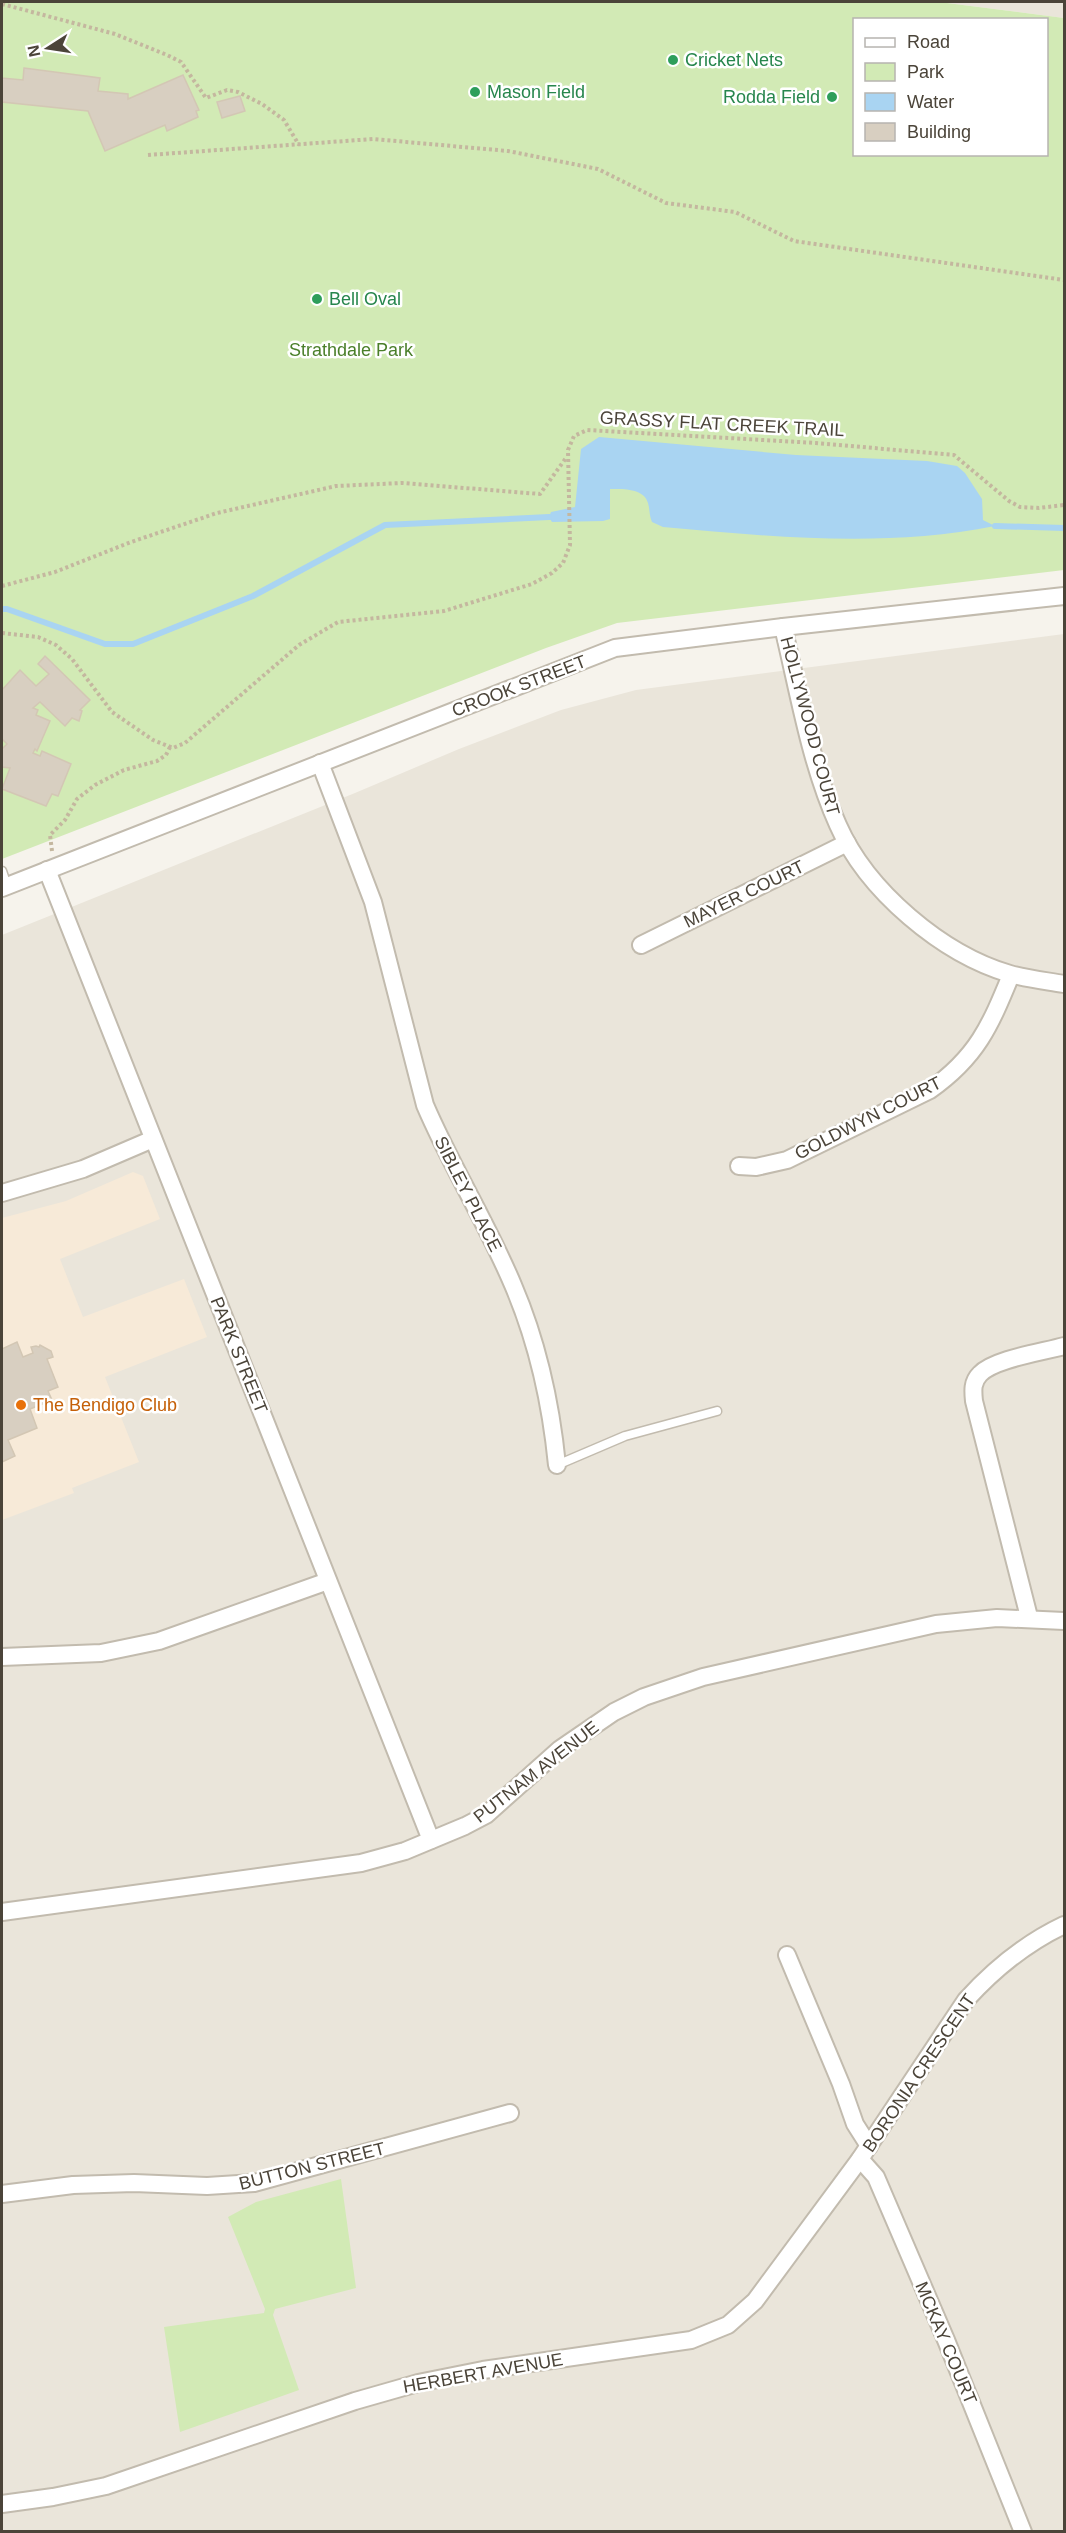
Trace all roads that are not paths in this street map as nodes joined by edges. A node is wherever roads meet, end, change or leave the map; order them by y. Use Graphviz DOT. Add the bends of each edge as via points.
graph roads {
  1 [pos="1065,596"];
  2 [pos="783,627"];
  3 [pos="320,763"];
  4 [pos="847,843"];
  5 [pos="52,868"];
  6 [pos="3,881"];
  7 [pos="641,945"];
  8 [pos="1011,975"];
  9 [pos="1065,984"];
  10 [pos="153,1139"];
  11 [pos="739,1166"];
  12 [pos="2,1192"];
  13 [pos="1065,1346"];
  14 [pos="717,1411"];
  15 [pos="557,1465"];
  16 [pos="328,1581"];
  17 [pos="1029,1617"];
  18 [pos="1065,1621"];
  19 [pos="2,1657"];
  20 [pos="431,1840"];
  21 [pos="2,1912"];
  22 [pos="1065,1925"];
  23 [pos="787,1955"];
  24 [pos="510,2113"];
  25 [pos="865,2153"];
  26 [pos="2,2194"];
  27 [pos="2,2504"];
  28 [pos="1023,2532"];
  1 -- 2 [label="street, CROOK STREET"];
  2 -- 3 [label="street, CROOK STREET" via="615,648"];
  2 -- 4 [label="street, HOLLYWOOD COURT" via="822,780"];
  3 -- 5 [label="street, CROOK STREET"];
  3 -- 15 [label="street, SIBLEY PLACE" via="373,902 425,1105 523,1311 535,1347"];
  4 -- 7 [label="street, MAYER COURT"];
  4 -- 8 [label="street, HOLLYWOOD COURT" via="864,868 908,915 959,951"];
  5 -- 6 [label="street, CROOK STREET"];
  5 -- 10 [label="street, PARK STREET"];
  8 -- 9 [label="street, HOLLYWOOD COURT"];
  8 -- 11 [label="street, GOLDWYN COURT" via="973,1053 930,1090 787,1160 756,1167"];
  10 -- 12 [label="street" via="83,1169"];
  10 -- 16 [label="street, PARK STREET"];
  13 -- 17 [label="street" via="991,1366 978,1376 973,1388"];
  14 -- 15 [label="lane, SIBLEY PLACE" via="625,1436"];
  16 -- 19 [label="street" via="159,1641 101,1653"];
  16 -- 20 [label="street, PARK STREET"];
  17 -- 18 [label="street, PUTNAM AVENUE"];
  17 -- 20 [label="street, PUTNAM AVENUE" via="966,1620 918,1628 674,1685 586,1730 486,1815"];
  20 -- 21 [label="street, PUTNAM AVENUE" via="361,1863"];
  22 -- 25 [label="street, BORONIA CRESCENT" via="1029,1943 966,2000"];
  23 -- 25 [label="street, MCKAY COURT"];
  24 -- 26 [label="street, BUTTON STREET" via="254,2183 207,2186 134,2182"];
  25 -- 27 [label="street, HERBERT AVENUE" via="754,2301 716,2332 680,2343 483,2370 418,2383 106,2486"];
  25 -- 28 [label="street, MCKAY COURT"];
}
